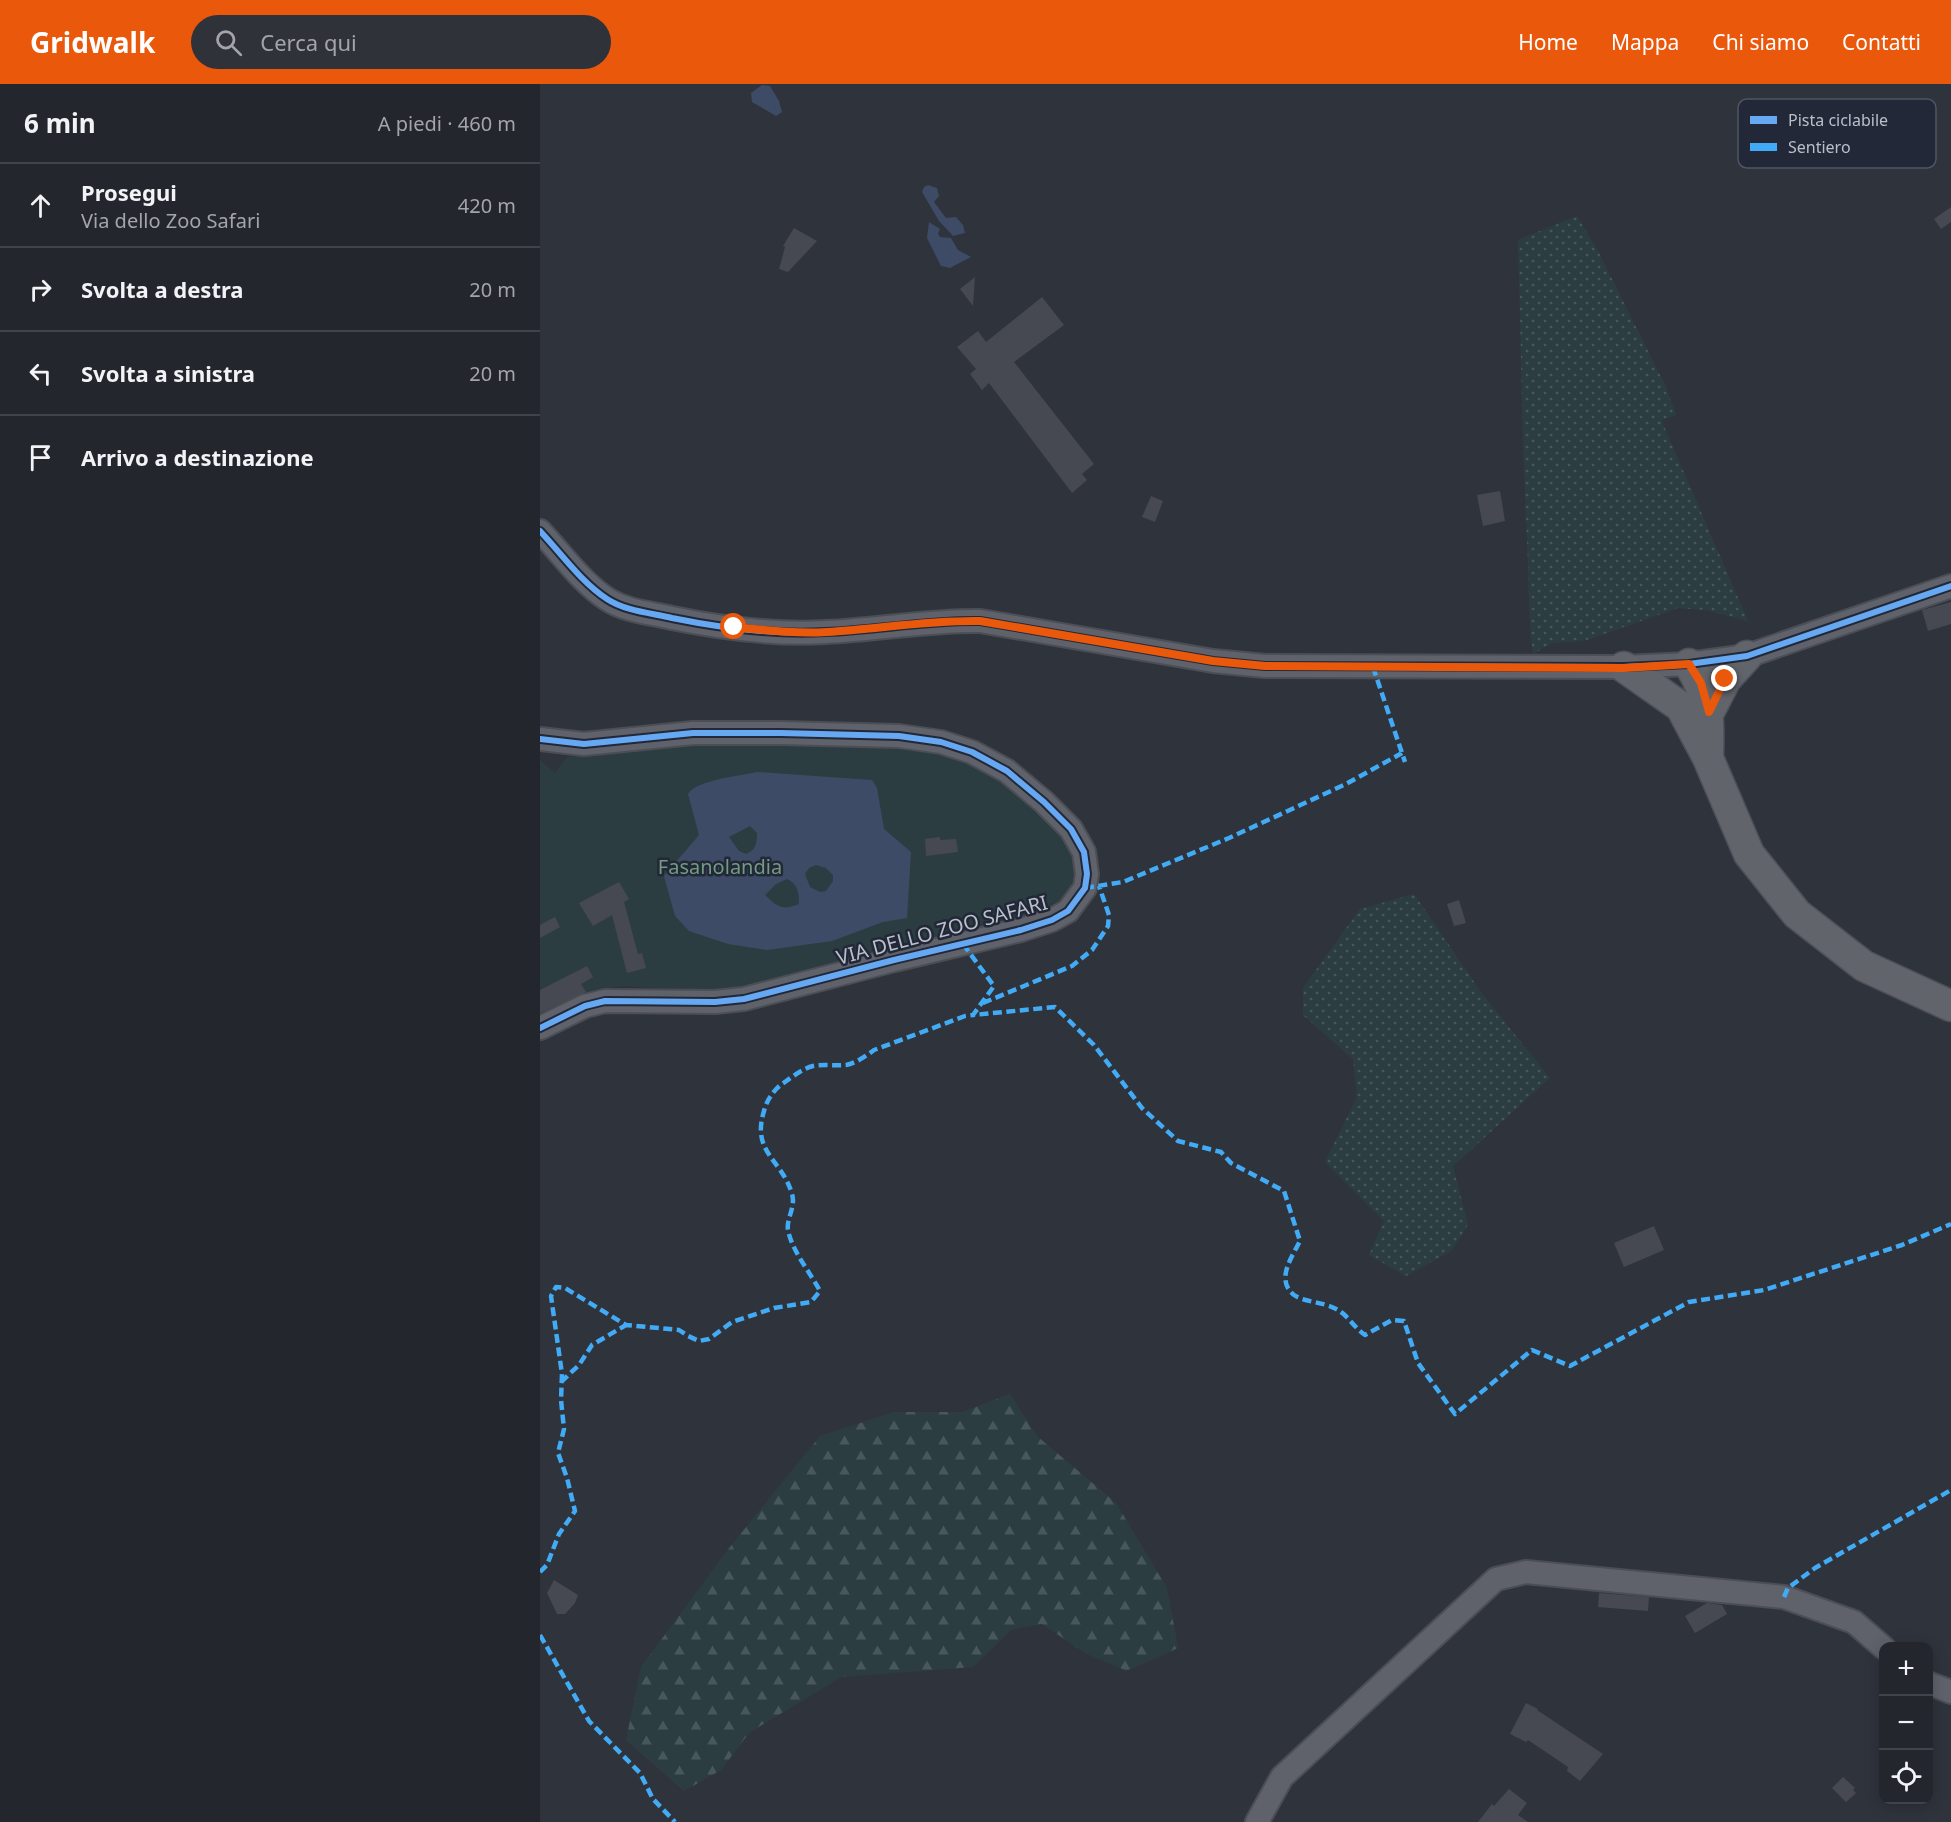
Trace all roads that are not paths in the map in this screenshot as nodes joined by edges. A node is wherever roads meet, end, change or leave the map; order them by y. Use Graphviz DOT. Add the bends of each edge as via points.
graph roads {
  1 [pos="540,531"];
  2 [pos="1951,586"];
  3 [pos="1747,656"];
  4 [pos="1689,664"];
  5 [pos="1624,668"];
  6 [pos="1695,709"];
  7 [pos="540,739"];
  8 [pos="1951,1006"];
  9 [pos="540,1028"];
  10 [pos="1879,1644"];
  11 [pos="1933,1685"];
  12 [pos="1951,1692"];
  13 [pos="1257,1822"];
  1 -- 5 [label="street" via="609,601 712,624 815,633 980,621 1213,661 1265,666"];
  2 -- 3 [label="street"];
  3 -- 4 [label="street"];
  3 -- 6 [label="main road"];
  4 -- 5 [label="street"];
  4 -- 6 [label="main road" via="1680,684"];
  5 -- 6 [label="main road"];
  6 -- 8 [label="main road" via="1708,758 1749,854 1797,914 1864,966"];
  7 -- 9 [label="street, VIA DELLO ZOO SAFARI" via="584,744 693,733 781,733 900,736 941,742 972,752 1007,771 1044,802 1071,829 1084,852 1087,874 1085,888 1068,911 1022,930 744,999 605,1001 585,1006"];
  10 -- 13 [label="street" via="1854,1622 1784,1598 1526,1572 1496,1579 1282,1777"];
  11 -- 12 [label="street"];
}
